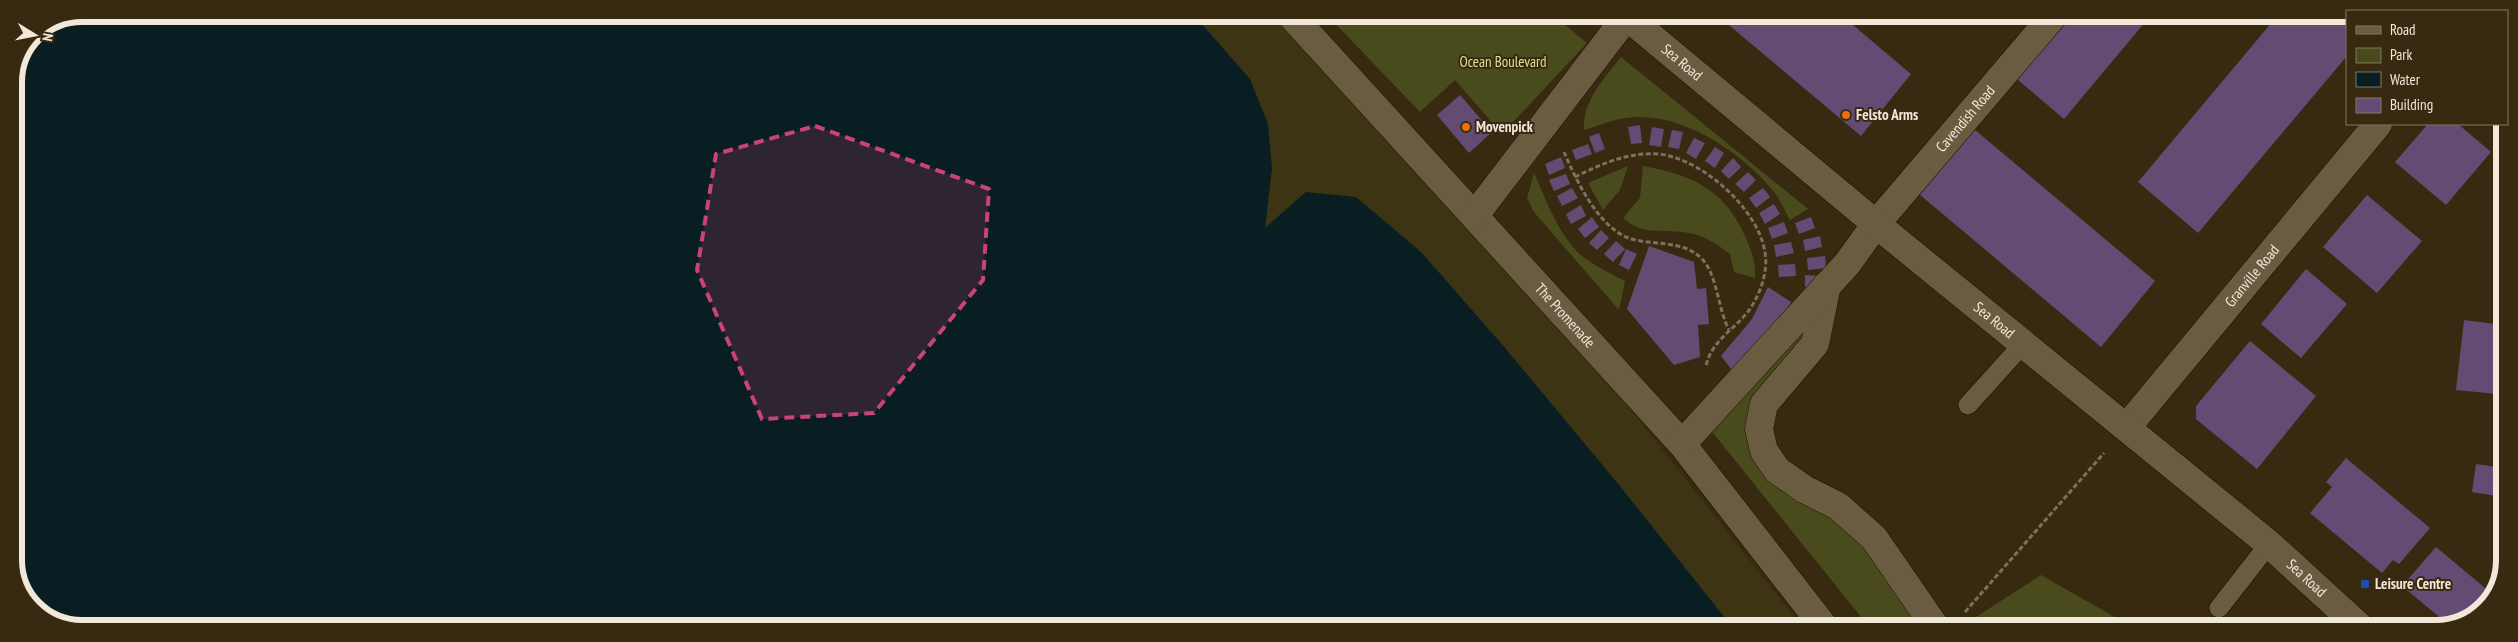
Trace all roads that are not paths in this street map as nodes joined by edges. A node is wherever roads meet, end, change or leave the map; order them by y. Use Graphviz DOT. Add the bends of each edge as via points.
graph roads {
  1 [pos="1297,22"];
  2 [pos="1622,22"];
  3 [pos="1635,22"];
  4 [pos="2048,22"];
  5 [pos="2377,125"];
  6 [pos="1474,215"];
  7 [pos="1876,224"];
  8 [pos="1826,285"];
  9 [pos="2024,343"];
  10 [pos="1968,405"];
  11 [pos="2127,427"];
  12 [pos="1682,444"];
  13 [pos="2269,544"];
  14 [pos="2219,608"];
  15 [pos="1819,620"];
  16 [pos="1931,620"];
  17 [pos="2352,620"];
  1 -- 6 [label="street, The Promenade"];
  2 -- 6 [label="street"];
  3 -- 7 [label="street, Sea Road"];
  4 -- 7 [label="street, Cavendish Road"];
  5 -- 11 [label="street, Granville Road"];
  6 -- 12 [label="street, The Promenade"];
  7 -- 8 [label="street, Cavendish Road" via="1847,264"];
  7 -- 9 [label="street, Sea Road"];
  8 -- 12 [label="street, Cavendish Road"];
  8 -- 16 [label="street" via="1815,344 1764,404 1760,429 1764,451 1778,470 1804,489 1838,506 1874,538"];
  9 -- 10 [label="lane"];
  9 -- 11 [label="street, Sea Road"];
  11 -- 13 [label="street, Sea Road"];
  12 -- 15 [label="street, The Promenade"];
  13 -- 14 [label="lane"];
  13 -- 17 [label="street, Sea Road"];
}
